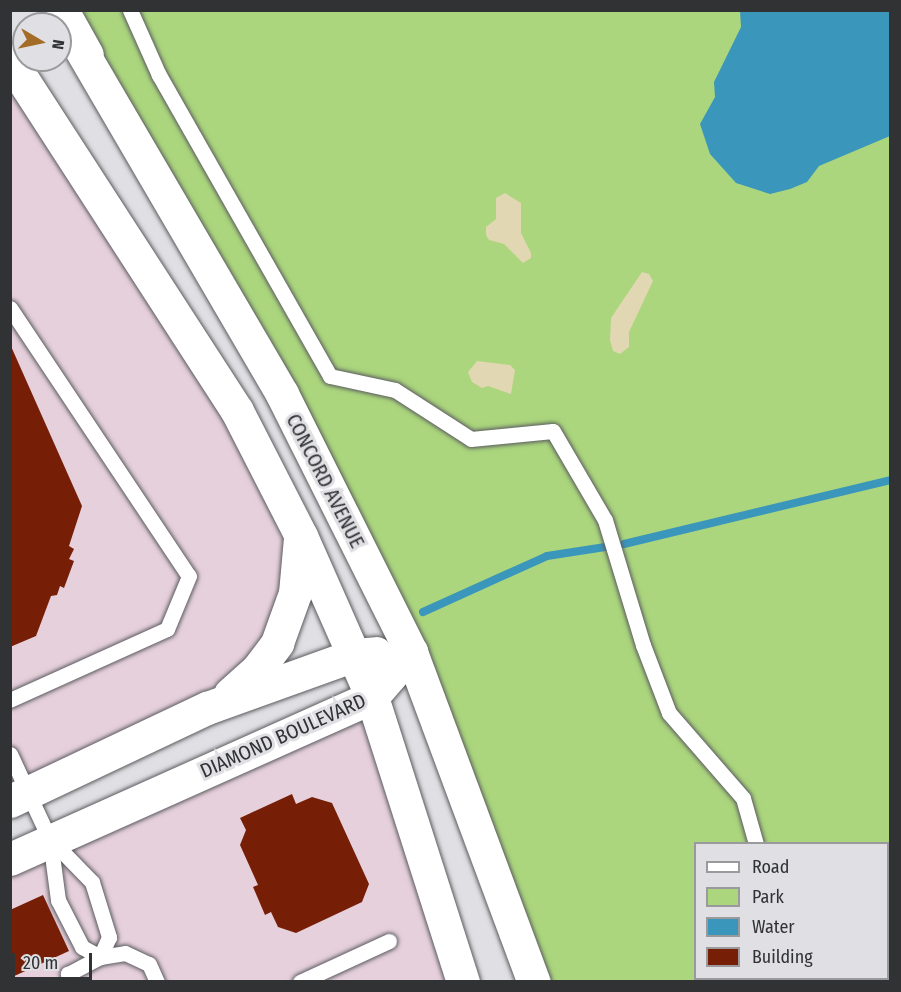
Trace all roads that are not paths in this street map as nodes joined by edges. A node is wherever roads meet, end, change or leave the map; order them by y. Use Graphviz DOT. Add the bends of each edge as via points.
graph roads {
  1 [pos="54,10"];
  2 [pos="62,10"];
  3 [pos="130,10"];
  4 [pos="87,55"];
  5 [pos="10,60"];
  6 [pos="10,308"];
  7 [pos="301,536"];
  8 [pos="411,652"];
  9 [pos="354,654"];
  10 [pos="372,697"];
  11 [pos="10,700"];
  12 [pos="218,705"];
  13 [pos="10,754"];
  14 [pos="21,796"];
  15 [pos="50,840"];
  16 [pos="756,842"];
  17 [pos="10,859"];
  18 [pos="389,941"];
  19 [pos="100,957"];
  20 [pos="71,981"];
  21 [pos="157,981"];
  22 [pos="300,981"];
  23 [pos="463,981"];
  24 [pos="534,981"];
  1 -- 4 [label="main road, CONCORD AVENUE"];
  2 -- 4 [label="main road"];
  3 -- 16 [label="lane" via="159,75 330,376 395,390 471,439 553,431 605,520 643,645 669,713 743,798"];
  4 -- 8 [label="main road, CONCORD AVENUE" via="282,394"];
  5 -- 7 [label="main road" via="237,411"];
  6 -- 11 [label="lane" via="189,576 166,629"];
  7 -- 9 [label="main road"];
  7 -- 12 [label="main road" via="295,593 277,643 257,670"];
  8 -- 9 [label="main road"];
  8 -- 10 [label="main road, DIAMOND BOULEVARD"];
  8 -- 24 [label="main road, CONCORD AVENUE"];
  9 -- 10 [label="main road"];
  9 -- 12 [label="main road"];
  10 -- 15 [label="main road, DIAMOND BOULEVARD"];
  10 -- 23 [label="main road"];
  12 -- 14 [label="main road"];
  13 -- 14 [label="lane"];
  14 -- 15 [label="lane"];
  15 -- 17 [label="main road, DIAMOND BOULEVARD"];
  15 -- 19 [label="lane" via="58,900 82,947"];
  15 -- 19 [label="lane" via="92,882 109,937"];
  18 -- 22 [label="lane"];
  19 -- 20 [label="lane" via="68,974"];
  19 -- 21 [label="lane" via="125,953 149,964"];
}
